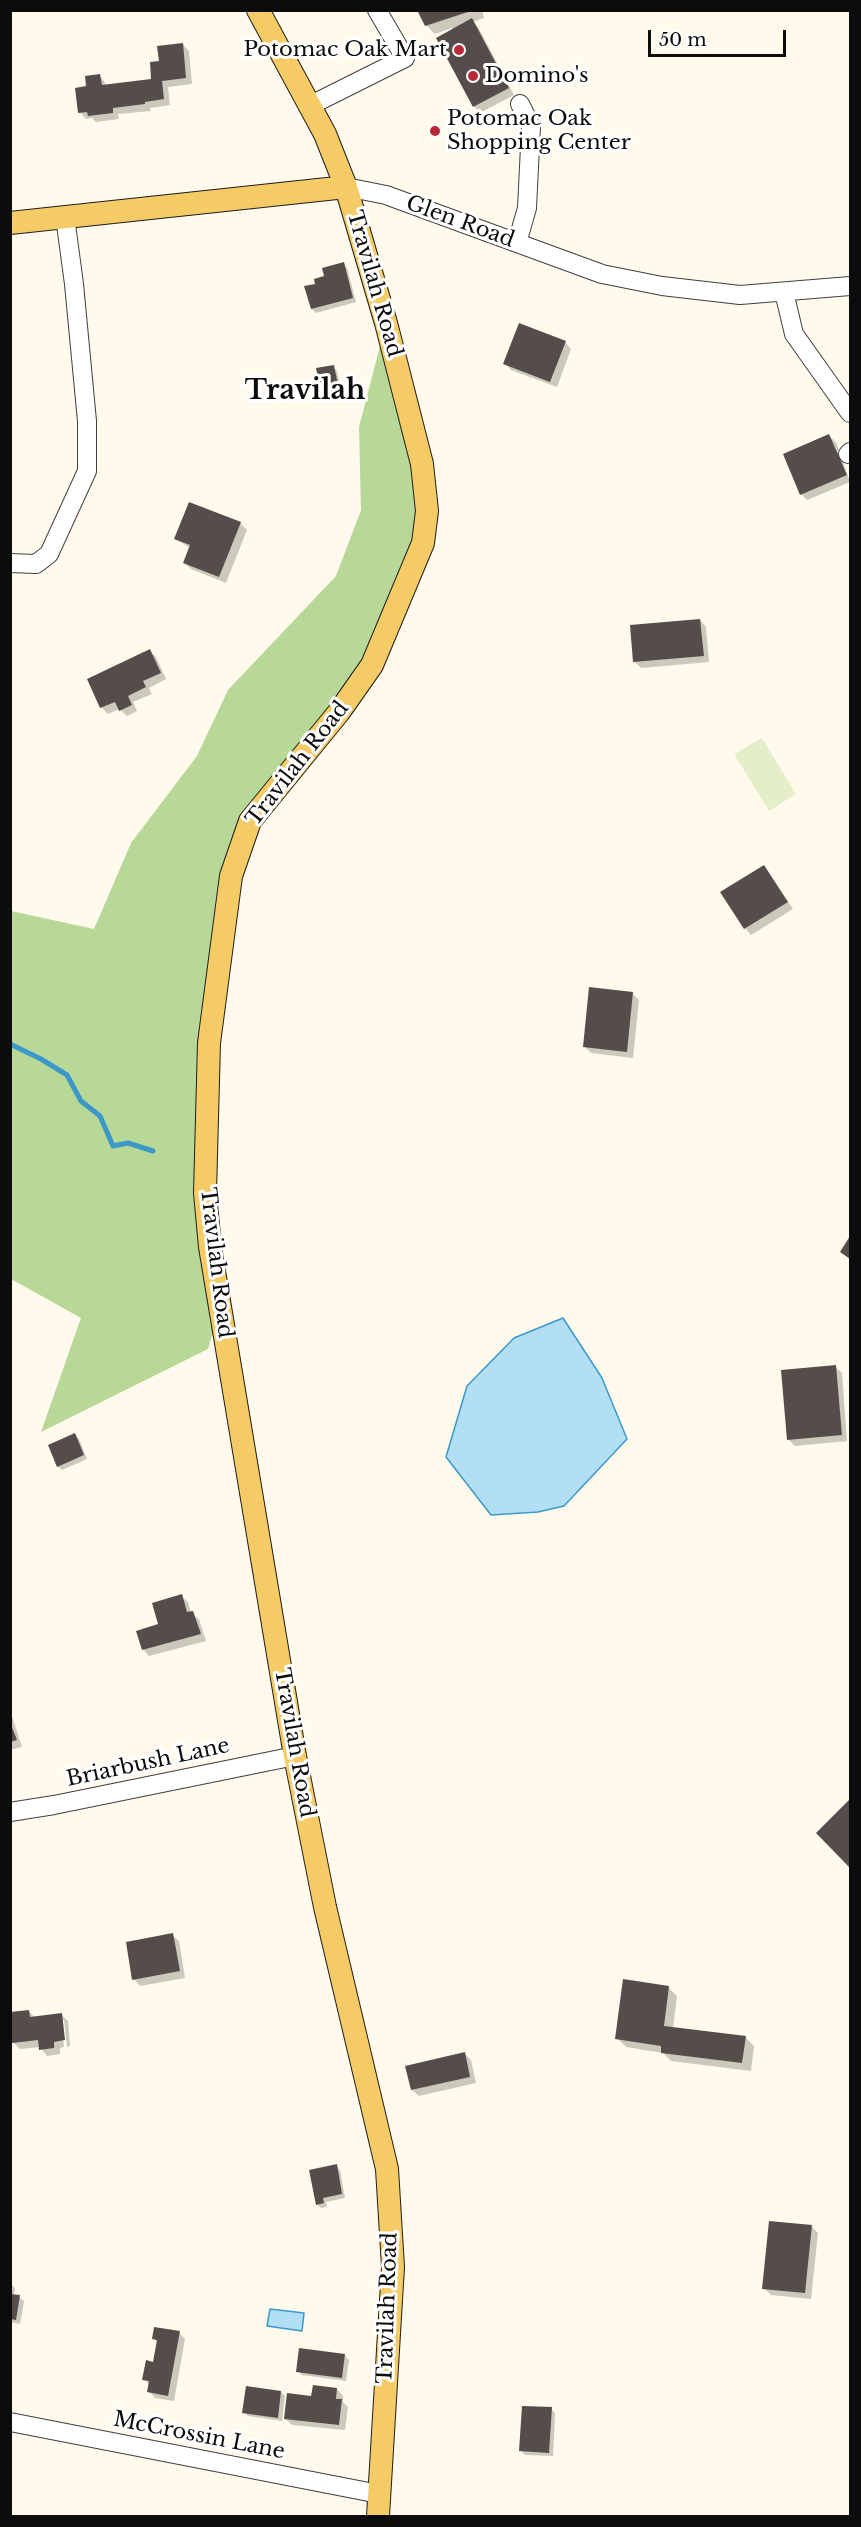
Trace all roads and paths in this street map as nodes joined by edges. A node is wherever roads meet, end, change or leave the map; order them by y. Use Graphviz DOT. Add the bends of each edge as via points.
graph roads {
  1 [pos="258,10"];
  2 [pos="377,10"];
  3 [pos="520,104"];
  4 [pos="309,106"];
  5 [pos="346,187"];
  6 [pos="65,218"];
  7 [pos="10,224"];
  8 [pos="517,243"];
  9 [pos="850,286"];
  10 [pos="784,292"];
  11 [pos="850,413"];
  12 [pos="10,563"];
  13 [pos="295,1756"];
  14 [pos="10,1812"];
  15 [pos="10,2422"];
  16 [pos="378,2506"];
  1 -- 4 [label="main road, Travilah Road"];
  2 -- 4 [label="street" via="405,58"];
  3 -- 8 [label="street" via="531,126 527,208"];
  4 -- 5 [label="main road, Travilah Road"];
  5 -- 6 [label="main road, Glen Road"];
  5 -- 8 [label="street, Glen Road" via="387,195"];
  5 -- 13 [label="main road, Travilah Road" via="422,464 427,511 423,543 372,665 339,712 249,820 231,876 209,1043 204,1193"];
  6 -- 7 [label="main road, Glen Road"];
  6 -- 12 [label="street" via="87,421 87,471 49,554 36,564"];
  8 -- 10 [label="street, Glen Road" via="602,274 662,286 740,295"];
  9 -- 10 [label="street, Glen Road"];
  10 -- 11 [label="street" via="794,334"];
  13 -- 14 [label="street, Briarbush Lane"];
  13 -- 16 [label="main road, Travilah Road" via="325,1907 387,2169 393,2267"];
  15 -- 16 [label="street, McCrossin Lane"];
}
